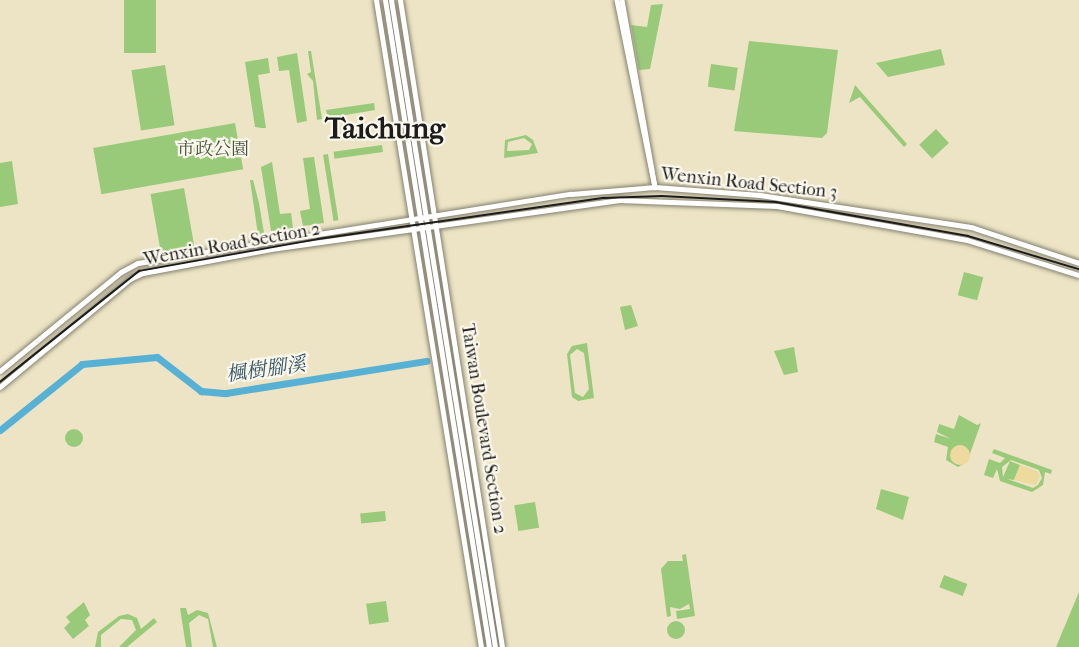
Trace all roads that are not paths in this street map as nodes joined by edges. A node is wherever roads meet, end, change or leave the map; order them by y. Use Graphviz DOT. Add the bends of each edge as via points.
graph roads {
  1 [pos="376,0"];
  2 [pos="385,0"];
  3 [pos="391,0"];
  4 [pos="400,0"];
  5 [pos="617,0"];
  6 [pos="622,0"];
  7 [pos="655,187"];
  8 [pos="434,216"];
  9 [pos="424,218"];
  10 [pos="410,220"];
  11 [pos="428,226"];
  12 [pos="412,229"];
  13 [pos="1079,263"];
  14 [pos="1079,275"];
  15 [pos="0,371"];
  16 [pos="0,387"];
  17 [pos="481,647"];
  18 [pos="489,647"];
  19 [pos="495,647"];
  20 [pos="502,647"];
  1 -- 10 [label="main road"];
  2 -- 9 [label="main road"];
  3 -- 9 [label="main road"];
  4 -- 8 [label="main road, Taiwan Boulevard Section 2"];
  5 -- 7 [label="main road"];
  6 -- 7 [label="main road"];
  7 -- 8 [label="main road, Wenxin Road Section 3" via="571,194"];
  7 -- 13 [label="main road, Wenxin Road Section 3" via="760,195 940,221 1030,244"];
  8 -- 9 [label="main road, Wenxin Road Section 3"];
  8 -- 11 [label="main road, Taiwan Boulevard Section 2"];
  9 -- 10 [label="main road, Wenxin Road Section 3"];
  9 -- 11 [label="main road, Taiwan Boulevard Section 2"];
  10 -- 12 [label="main road"];
  10 -- 15 [label="main road, Wenxin Road Section 2" via="129,266"];
  11 -- 12 [label="main road, Wenxin Road Section 2"];
  11 -- 14 [label="main road, Wenxin Road Section 3" via="618,200 762,204 967,240"];
  11 -- 18 [label="main road, Taiwan Boulevard Section 2"];
  11 -- 19 [label="main road, Taiwan Boulevard Section 2"];
  11 -- 20 [label="main road, Taiwan Boulevard Section 2"];
  12 -- 16 [label="main road, Wenxin Road Section 2" via="138,274"];
  12 -- 17 [label="main road"];
}
